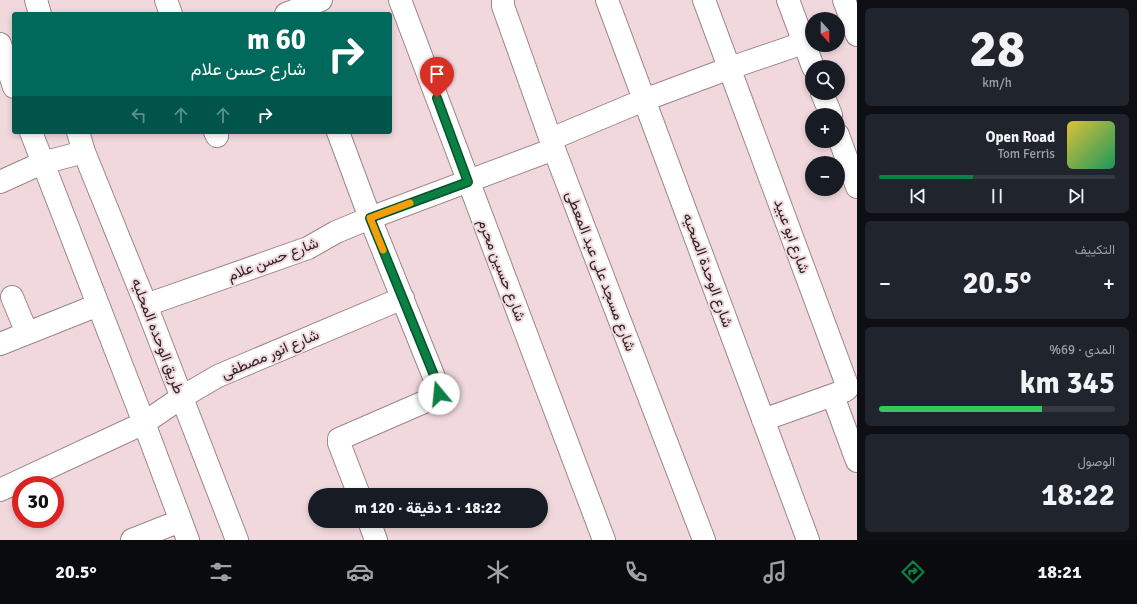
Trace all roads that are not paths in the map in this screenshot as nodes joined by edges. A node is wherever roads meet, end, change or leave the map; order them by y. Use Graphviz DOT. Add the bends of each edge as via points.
graph roads {
  1 [pos="36,0"];
  2 [pos="166,0"];
  3 [pos="321,0"];
  4 [pos="400,0"];
  5 [pos="503,0"];
  6 [pos="607,0"];
  7 [pos="704,0"];
  8 [pos="788,0"];
  9 [pos="844,0"];
  10 [pos="290,10"];
  11 [pos="39,12"];
  12 [pos="170,12"];
  13 [pos="850,32"];
  14 [pos="805,35"];
  15 [pos="805,42"];
  16 [pos="0,44"];
  17 [pos="730,68"];
  18 [pos="12,80"];
  19 [pos="644,100"];
  20 [pos="32,134"];
  21 [pos="339,134"];
  22 [pos="81,142"];
  23 [pos="553,144"];
  24 [pos="843,148"];
  25 [pos="42,164"];
  26 [pos="0,182"];
  27 [pos="468,182"];
  28 [pos="857,187"];
  29 [pos="370,218"];
  30 [pos="12,297"];
  31 [pos="403,298"];
  32 [pos="98,305"];
  33 [pos="146,305"];
  34 [pos="27,333"];
  35 [pos="0,344"];
  36 [pos="832,396"];
  37 [pos="182,397"];
  38 [pos="764,420"];
  39 [pos="144,423"];
  40 [pos="857,461"];
  41 [pos="356,488"];
  42 [pos="0,490"];
  43 [pos="372,528"];
  44 [pos="184,530"];
  45 [pos="132,540"];
  46 [pos="237,540"];
  47 [pos="376,540"];
  48 [pos="604,540"];
  49 [pos="704,540"];
  50 [pos="808,540"];
  1 -- 11 [label="street"];
  2 -- 12 [label="street"];
  3 -- 10 [label="street"];
  4 -- 27 [label="street, شارع حسين محرم"];
  5 -- 23 [label="street, شارع مسجد على عبد المعطى"];
  6 -- 19 [label="street, شارع الوحدة الصحيه"];
  7 -- 17 [label="street, شارع ابو عبيد"];
  8 -- 14 [label="street"];
  9 -- 13 [label="street"];
  15 -- 17 [label="street, شارع حسن علام"];
  16 -- 18 [label="street"];
  17 -- 19 [label="street, شارع حسن علام"];
  17 -- 36 [label="street, شارع ابو عبيد" via="847,385 844,391"];
  19 -- 23 [label="street, شارع حسن علام"];
  19 -- 38 [label="street, شارع الوحدة الصحيه"];
  20 -- 25 [label="street"];
  21 -- 29 [label="street"];
  22 -- 25 [label="street"];
  22 -- 33 [label="street, طريق الوحده المحليه"];
  23 -- 27 [label="street, شارع حسن علام"];
  23 -- 49 [label="street, شارع مسجد على عبد المعطى"];
  24 -- 28 [label="street"];
  25 -- 26 [label="street"];
  25 -- 32 [label="street"];
  27 -- 29 [label="street, شارع حسن علام"];
  27 -- 48 [label="street, شارع حسين محرم"];
  29 -- 31 [label="street"];
  29 -- 33 [label="street, شارع حسن علام" via="340,230 308,248"];
  30 -- 34 [label="street"];
  31 -- 37 [label="street, شارع انور مصطفى" via="218,376"];
  31 -- 41 [label="street" via="440,390 439,394 339,440"];
  32 -- 34 [label="street"];
  32 -- 39 [label="street"];
  33 -- 37 [label="street, طريق الوحده المحليه"];
  34 -- 35 [label="street"];
  36 -- 38 [label="street, شارع ابو عبيد"];
  36 -- 40 [label="street"];
  37 -- 39 [label="street, شارع انور مصطفى"];
  37 -- 46 [label="street, طريق الوحده المحليه"];
  38 -- 50 [label="street, شارع الوحدة الصحيه"];
  39 -- 42 [label="street, شارع انور مصطفى"];
  39 -- 44 [label="street"];
  43 -- 47 [label="street"];
  44 -- 45 [label="street"];
}
